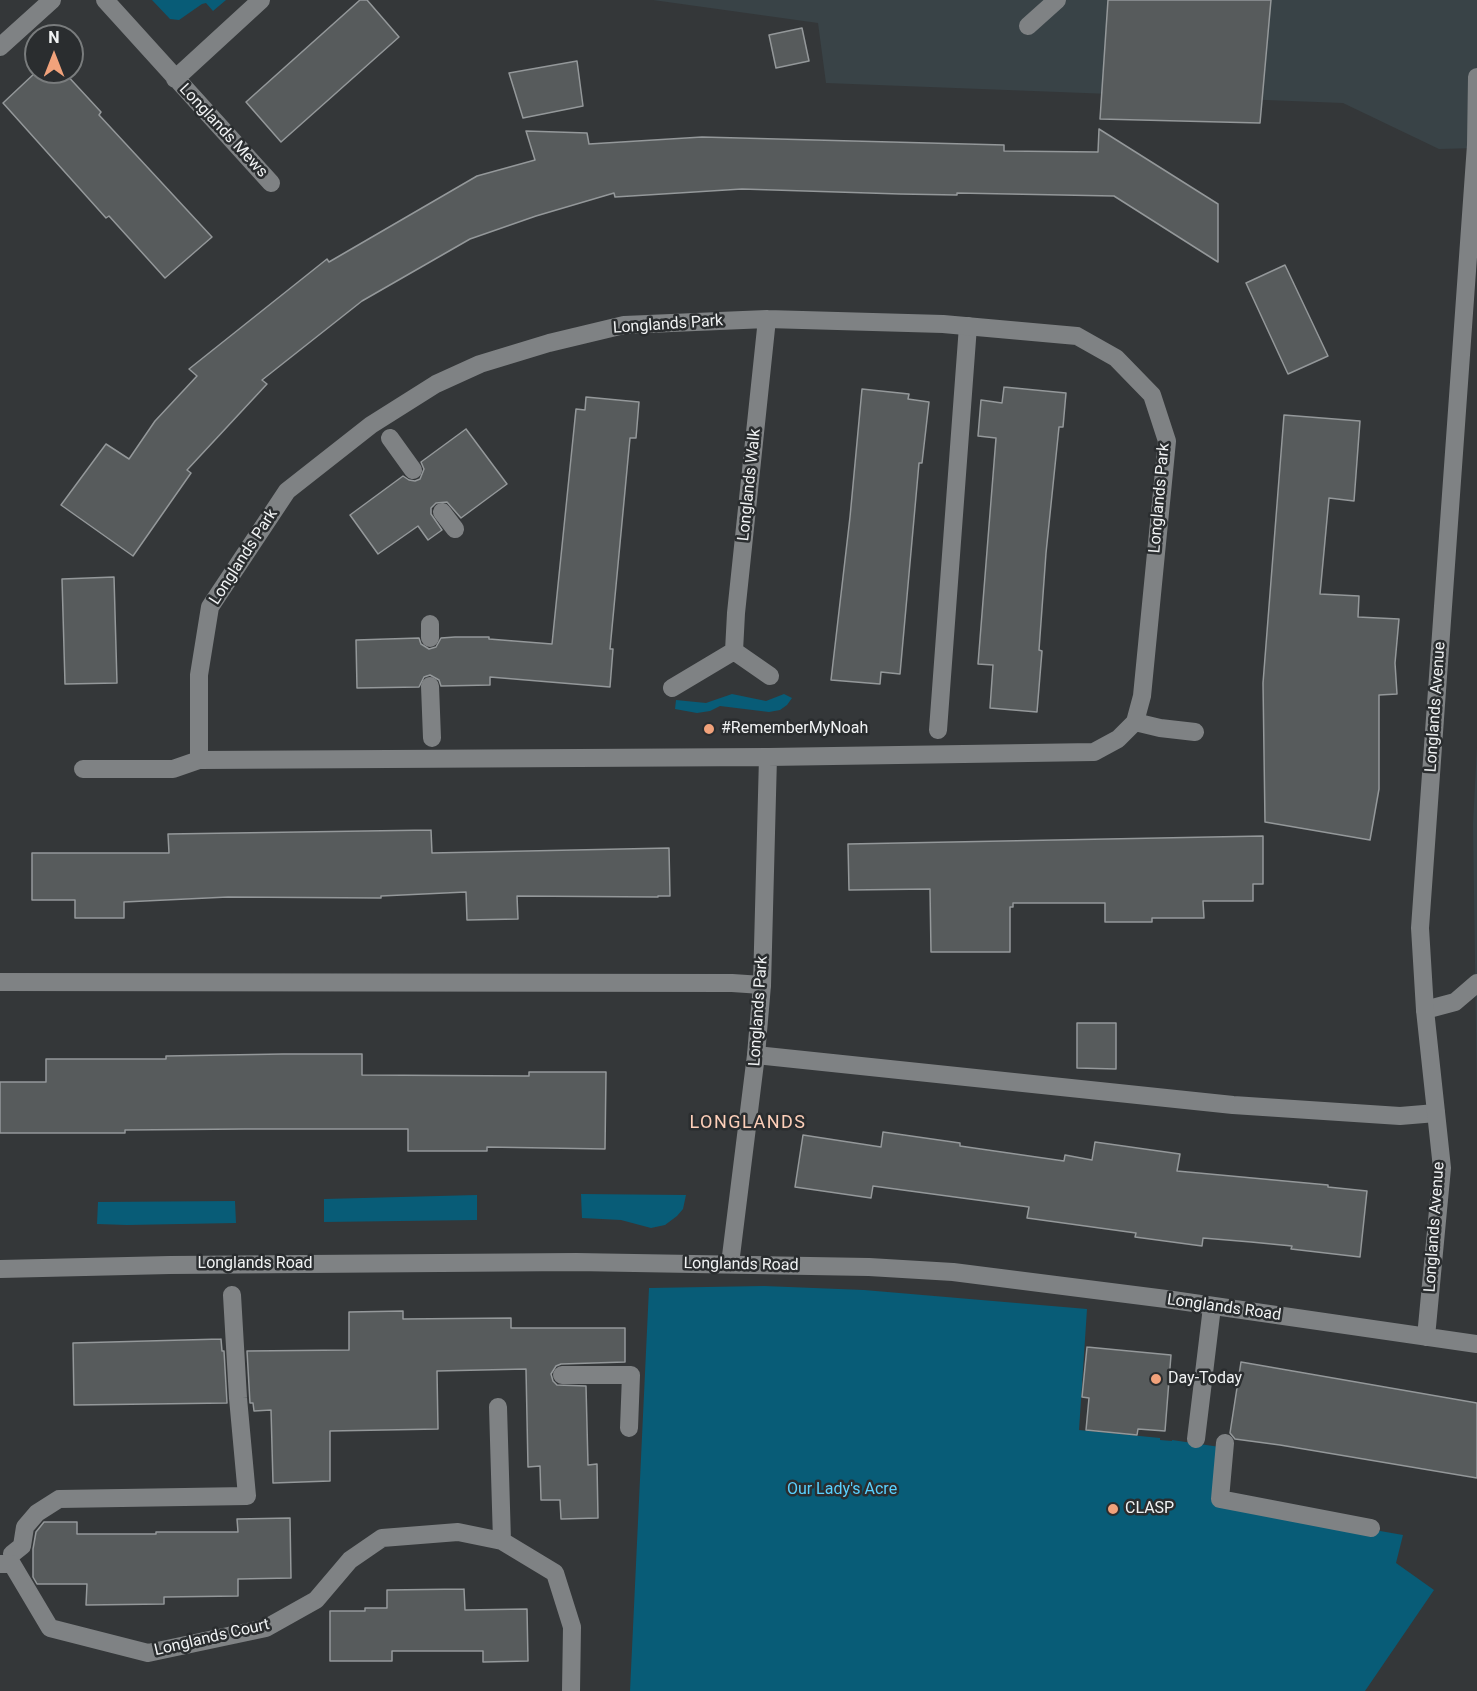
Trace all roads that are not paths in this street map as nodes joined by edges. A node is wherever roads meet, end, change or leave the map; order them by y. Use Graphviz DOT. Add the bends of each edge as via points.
graph roads {
  1 [pos="52,0"];
  2 [pos="105,0"];
  3 [pos="261,0"];
  4 [pos="1057,0"];
  5 [pos="1028,26"];
  6 [pos="0,47"];
  7 [pos="1477,77"];
  8 [pos="175,79"];
  9 [pos="271,183"];
  10 [pos="767,319"];
  11 [pos="968,326"];
  12 [pos="390,438"];
  13 [pos="413,470"];
  14 [pos="442,512"];
  15 [pos="454,529"];
  16 [pos="734,651"];
  17 [pos="770,676"];
  18 [pos="430,686"];
  19 [pos="672,688"];
  20 [pos="1135,722"];
  21 [pos="938,730"];
  22 [pos="1195,732"];
  23 [pos="432,738"];
  24 [pos="768,757"];
  25 [pos="199,760"];
  26 [pos="83,769"];
  27 [pos="0,982"];
  28 [pos="1477,983"];
  29 [pos="762,986"];
  30 [pos="1425,1010"];
  31 [pos="756,1055"];
  32 [pos="1437,1113"];
  33 [pos="730,1264"];
  34 [pos="0,1269"];
  35 [pos="232,1295"];
  36 [pos="1212,1306"];
  37 [pos="1426,1336"];
  38 [pos="1477,1344"];
  39 [pos="562,1375"];
  40 [pos="498,1407"];
  41 [pos="629,1428"];
  42 [pos="1196,1439"];
  43 [pos="1225,1443"];
  44 [pos="1371,1528"];
  45 [pos="502,1541"];
  46 [pos="6,1559"];
  47 [pos="571,1691"];
  1 -- 6 [label="street"];
  2 -- 8 [label="street, Longlands Mews"];
  3 -- 8 [label="street, Longlands Mews"];
  4 -- 5 [label="street"];
  7 -- 30 [label="street, Longlands Avenue" via="1475,156 1420,928"];
  8 -- 9 [label="street, Longlands Mews"];
  10 -- 11 [label="street, Longlands Park"];
  10 -- 16 [label="street, Longlands Walk"];
  10 -- 25 [label="street, Longlands Park" via="624,325 549,343 480,364 436,384 371,425 287,491 210,608 199,675"];
  11 -- 20 [label="street, Longlands Park" via="1077,336 1116,358 1152,395 1167,441 1142,696"];
  11 -- 21 [label="street"];
  12 -- 13 [label="street"];
  14 -- 15 [label="street"];
  16 -- 17 [label="street"];
  16 -- 19 [label="street"];
  18 -- 23 [label="street"];
  20 -- 22 [label="street"];
  20 -- 24 [label="street" via="1118,739 1094,752"];
  24 -- 25 [label="street"];
  24 -- 29 [label="street, Longlands Park"];
  25 -- 26 [label="street" via="173,769"];
  27 -- 29 [label="street"];
  28 -- 30 [label="street" via="1455,1002"];
  29 -- 31 [label="street, Longlands Park"];
  30 -- 32 [label="street, Longlands Avenue"];
  31 -- 32 [label="street" via="1233,1105 1400,1116"];
  31 -- 33 [label="street, Longlands Park"];
  32 -- 37 [label="street, Longlands Avenue" via="1442,1168"];
  33 -- 34 [label="street, Longlands Road" via="564,1262"];
  33 -- 36 [label="street, Longlands Road" via="953,1272"];
  35 -- 46 [label="street" via="247,1496 58,1499 25,1527 22,1546"];
  36 -- 37 [label="street, Longlands Road"];
  36 -- 42 [label="street"];
  37 -- 38 [label="street, Longlands Road"];
  39 -- 41 [label="street" via="631,1375"];
  40 -- 45 [label="street"];
  43 -- 44 [label="street" via="1220,1499"];
  45 -- 46 [label="street, Longlands Court" via="458,1533 382,1538 350,1560 316,1600 266,1628 148,1653 51,1628"];
  45 -- 47 [label="street, Longlands Court" via="555,1574 572,1627"];
}
